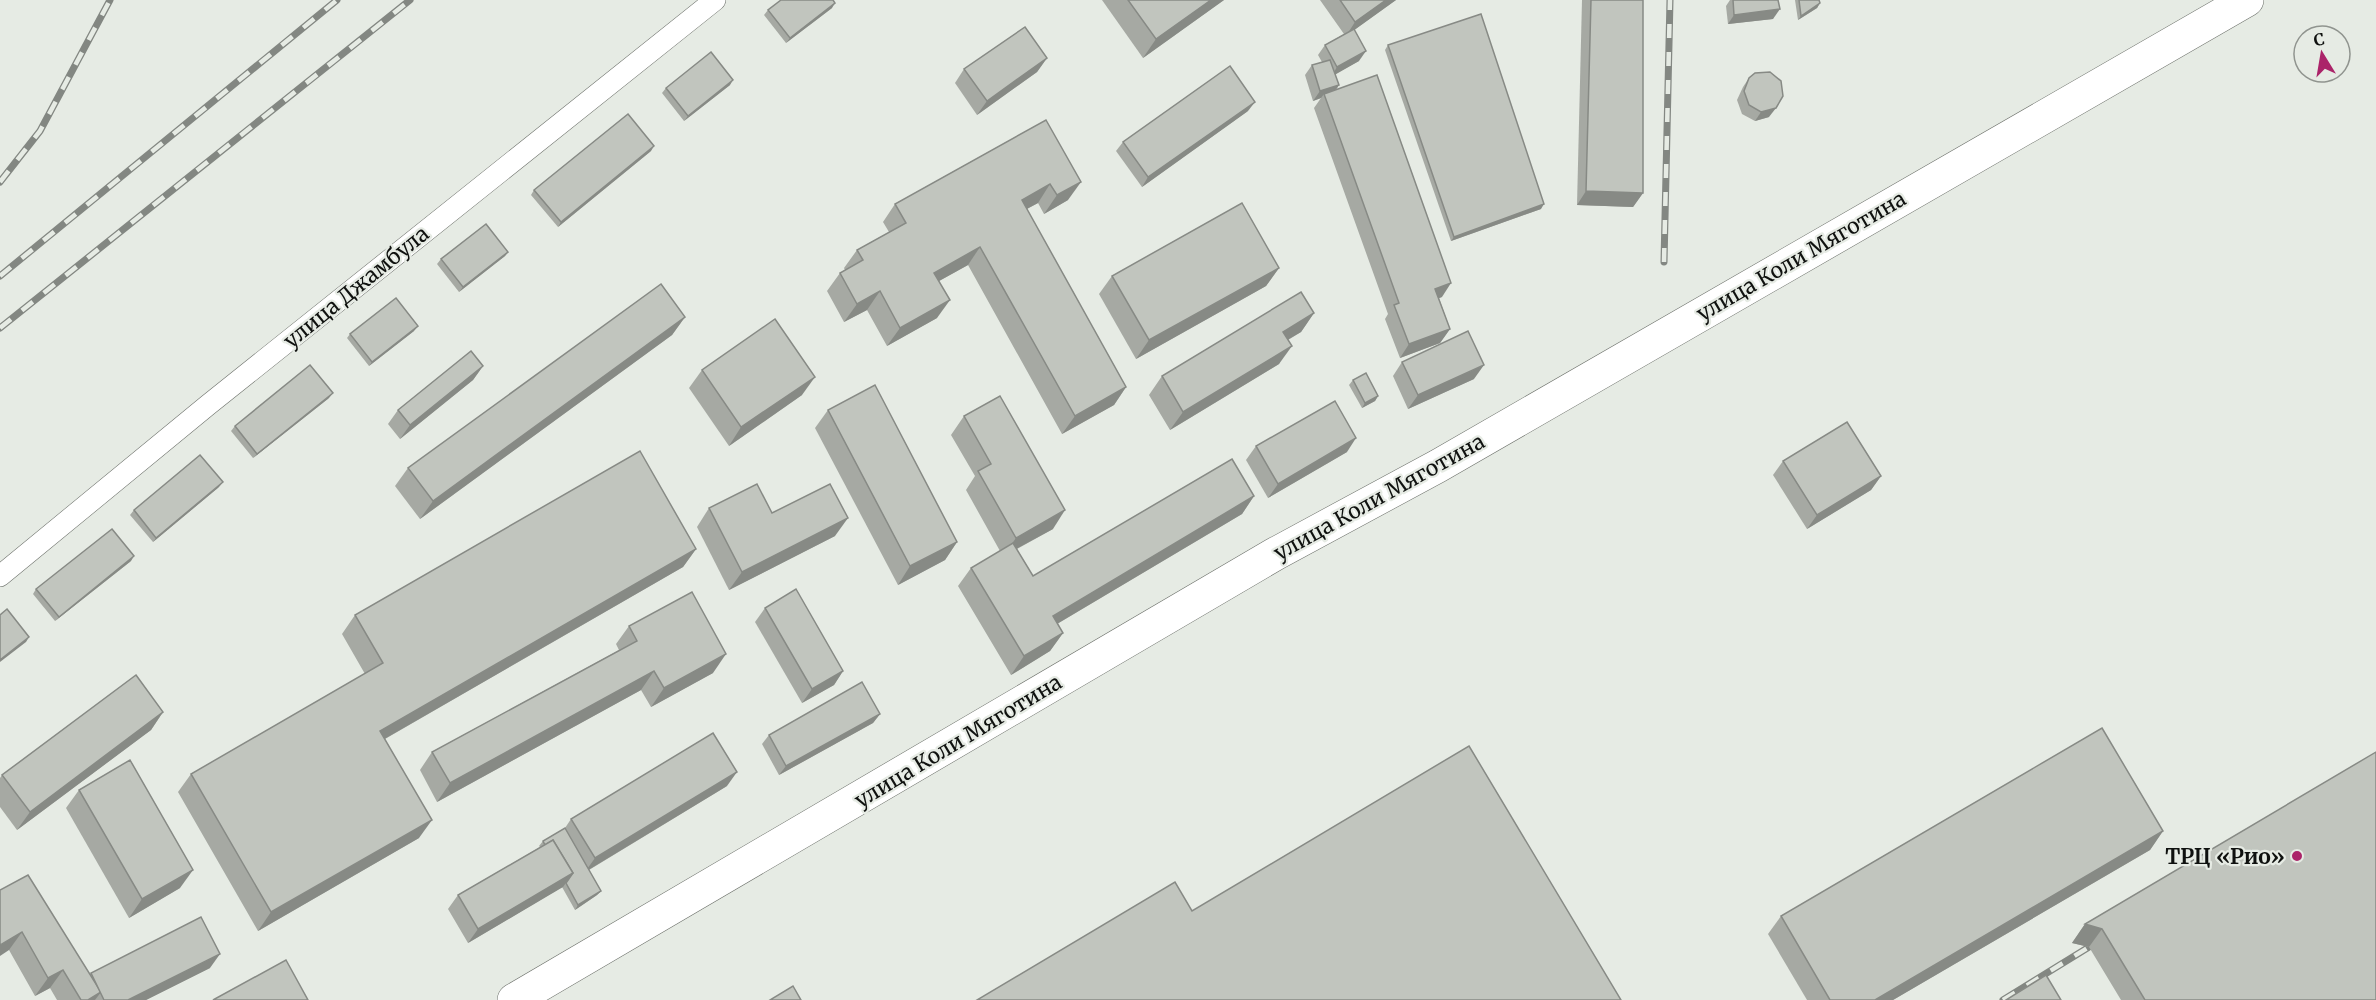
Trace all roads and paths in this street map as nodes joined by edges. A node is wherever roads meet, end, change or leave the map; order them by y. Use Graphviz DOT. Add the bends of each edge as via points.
graph roads {
  1 [pos="715,0"];
  2 [pos="2247,0"];
  3 [pos="0,576"];
  4 [pos="514,1000"];
  1 -- 3 [label="street, улица Джамбула"];
  2 -- 4 [label="main road, улица Коли Мяготина" via="1467,450 1275,554"];
}
